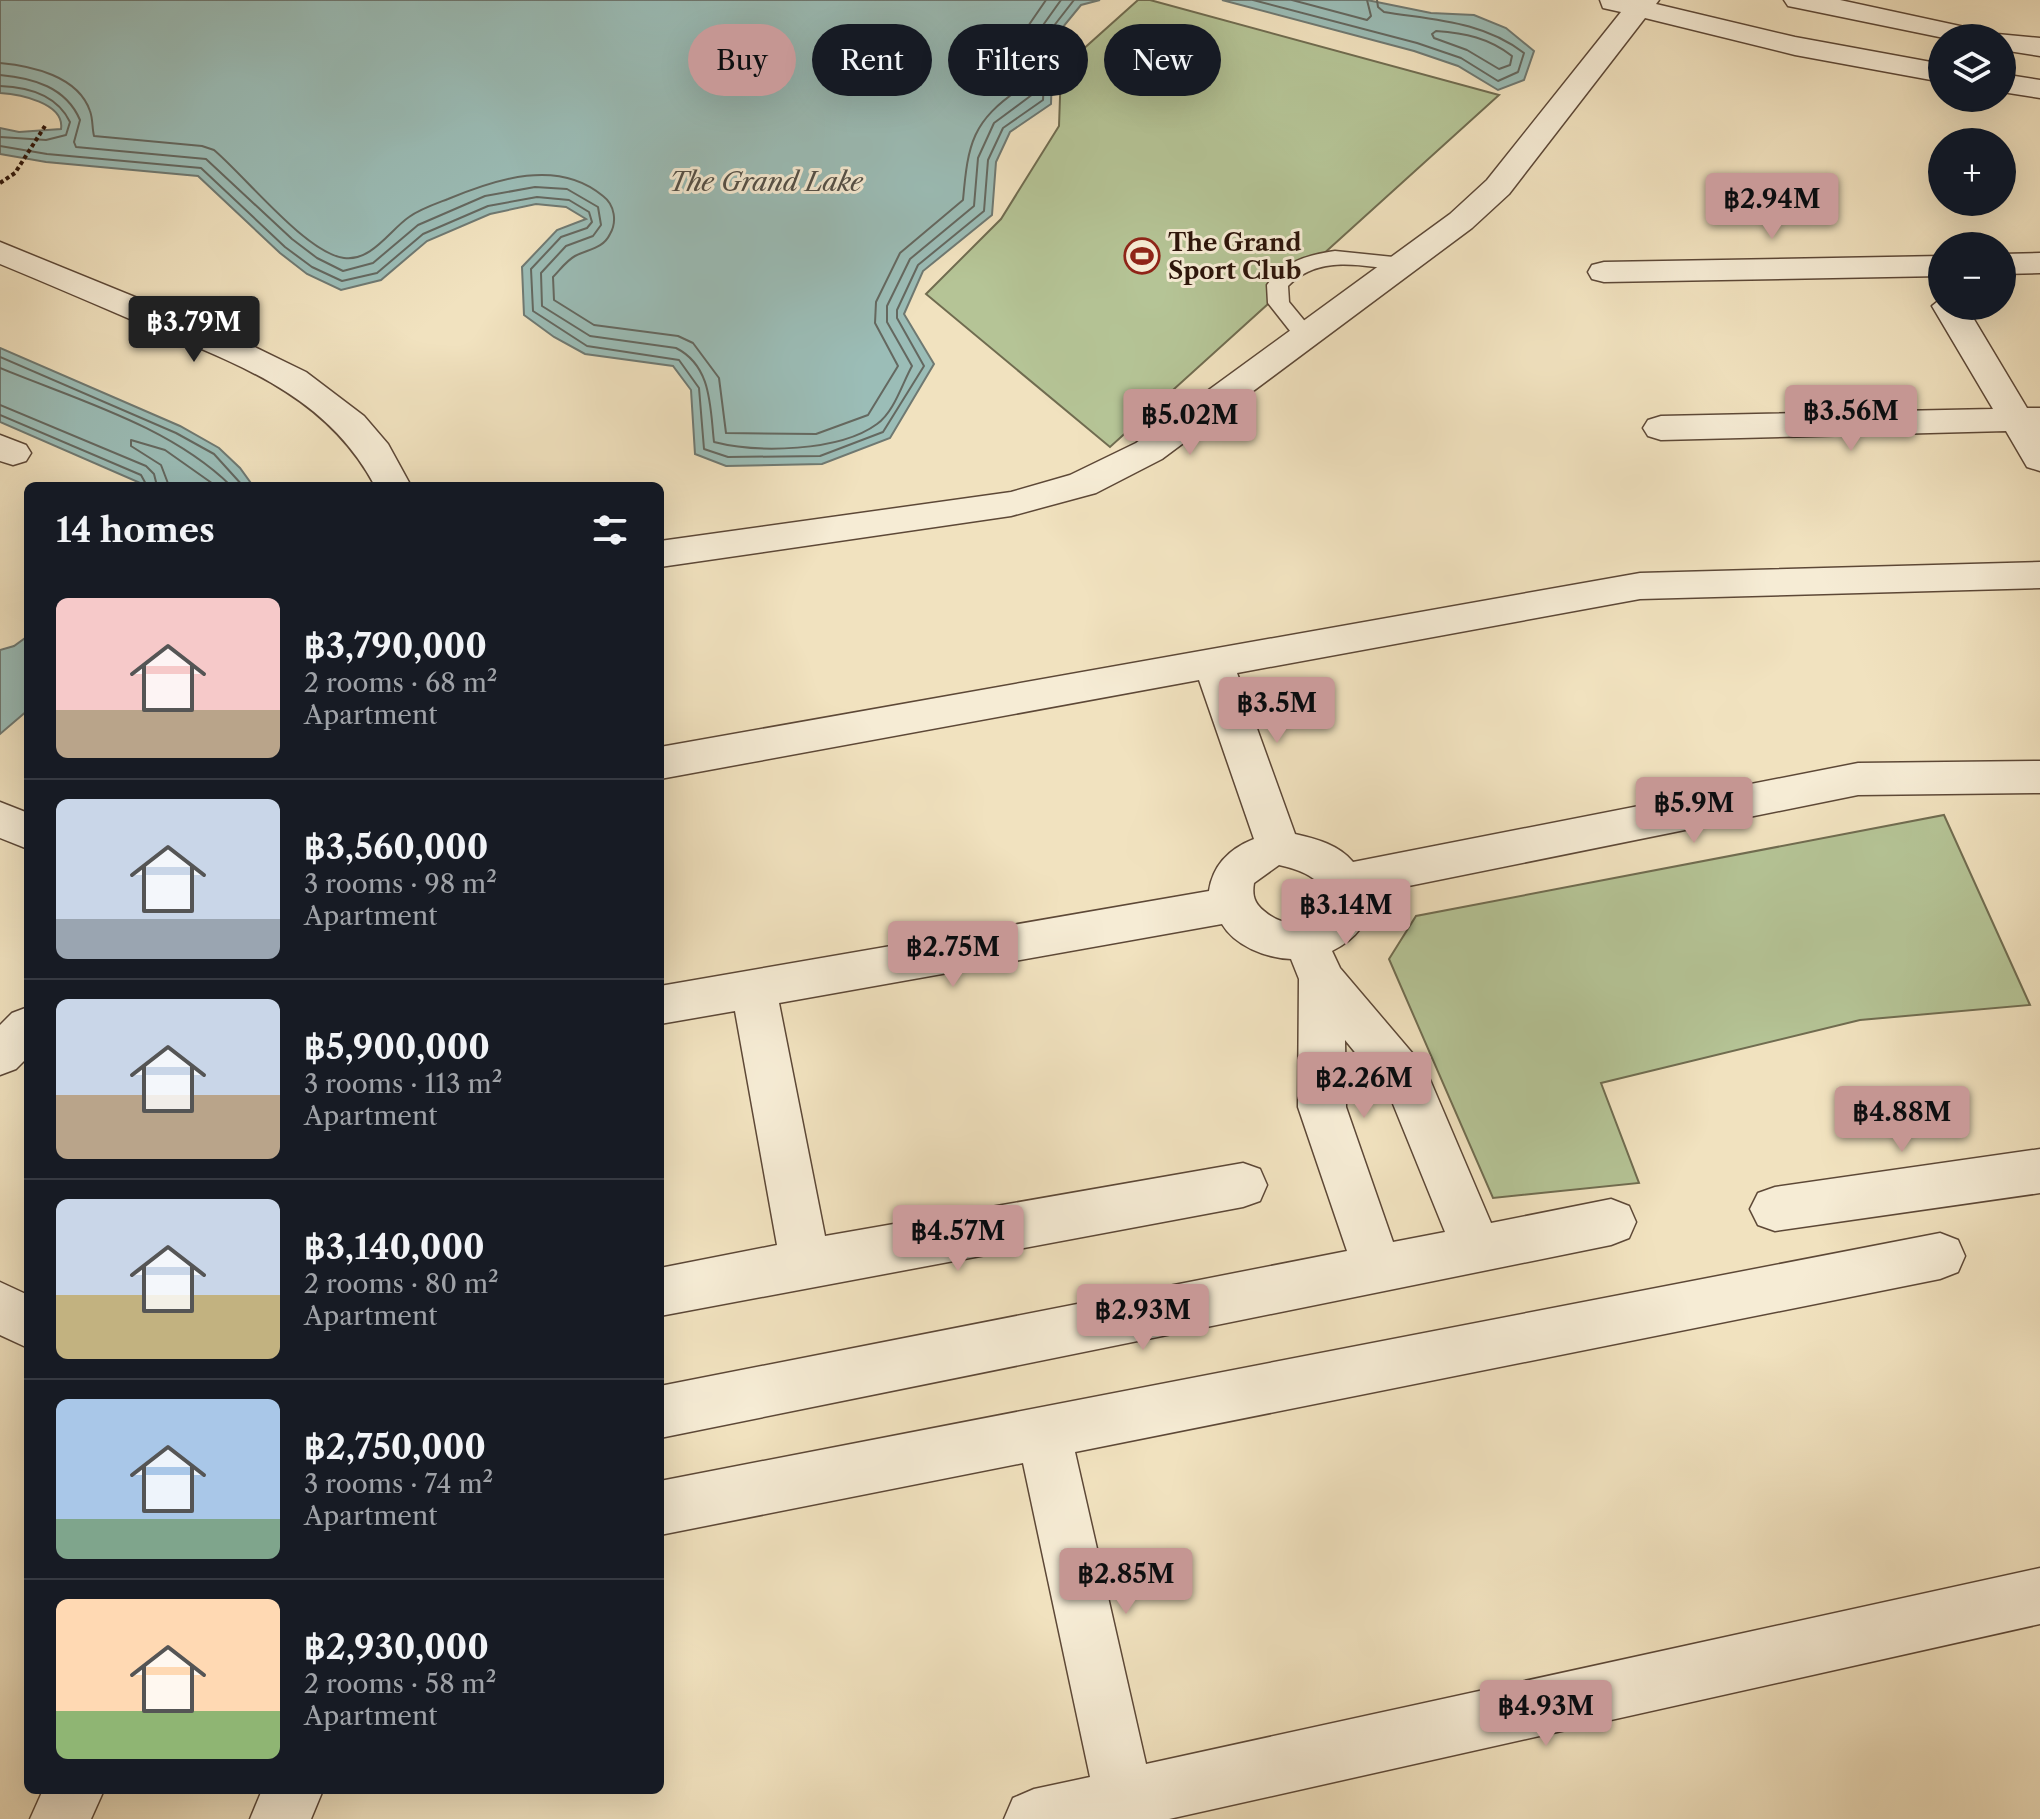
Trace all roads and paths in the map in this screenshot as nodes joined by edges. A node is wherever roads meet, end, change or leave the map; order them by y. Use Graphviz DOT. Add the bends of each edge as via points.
graph roads {
  1 [pos="1606,0"];
  2 [pos="1798,0"];
  3 [pos="1642,4"];
  4 [pos="1928,26"];
  5 [pos="2016,43"];
  6 [pos="2040,47"];
  7 [pos="1928,70"];
  8 [pos="2016,85"];
  9 [pos="2040,89"];
  10 [pos="45,126"];
  11 [pos="0,183"];
  12 [pos="0,252"];
  13 [pos="2040,263"];
  14 [pos="1403,264"];
  15 [pos="2016,264"];
  16 [pos="1928,266"];
  17 [pos="1604,272"];
  18 [pos="1959,320"];
  19 [pos="1306,336"];
  20 [pos="2028,420"];
  21 [pos="1661,428"];
  22 [pos="2040,459"];
  23 [pos="391,482"];
  24 [pos="664,553"];
  25 [pos="2040,575"];
  26 [pos="1213,663"];
  27 [pos="664,762"];
  28 [pos="2040,777"];
  29 [pos="0,819"];
  30 [pos="24,830"];
  31 [pos="1279,848"];
  32 [pos="1345,881"];
  33 [pos="1234,904"];
  34 [pos="1314,960"];
  35 [pos="754,989"];
  36 [pos="664,1004"];
  37 [pos="24,1031"];
  38 [pos="0,1055"];
  39 [pos="2040,1171"];
  40 [pos="1243,1185"];
  41 [pos="1775,1209"];
  42 [pos="1611,1222"];
  43 [pos="1477,1249"];
  44 [pos="1940,1256"];
  45 [pos="805,1263"];
  46 [pos="1377,1267"];
  47 [pos="664,1291"];
  48 [pos="0,1306"];
  49 [pos="24,1321"];
  50 [pos="664,1411"];
  51 [pos="1043,1431"];
  52 [pos="664,1507"];
  53 [pos="2040,1596"];
  54 [pos="72,1794"];
  55 [pos="291,1794"];
  56 [pos="1127,1809"];
  57 [pos="60,1819"];
  58 [pos="280,1819"];
  59 [pos="1034,1819"];
  1 -- 3 [label="street"];
  2 -- 4 [label="street"];
  3 -- 7 [label="street" via="1795,46"];
  3 -- 14 [label="street" via="1498,187"];
  5 -- 6 [label="street"];
  8 -- 9 [label="street"];
  10 -- 11 [label="path" via="15,173"];
  12 -- 23 [label="street" via="269,364 323,398 371,446"];
  13 -- 15 [label="street"];
  14 -- 19 [label="street"];
  14 -- 19 [label="lane" via="1351,257 1309,261 1287,272 1277,285 1279,303"];
  16 -- 17 [label="street"];
  18 -- 20 [label="street"];
  19 -- 24 [label="street" via="1149,451 1083,484 1011,504"];
  20 -- 21 [label="street"];
  20 -- 22 [label="street"];
  25 -- 26 [label="street" via="1658,583"];
  26 -- 27 [label="street"];
  26 -- 31 [label="street"];
  28 -- 32 [label="street" via="1858,779"];
  29 -- 30 [label="street"];
  31 -- 32 [label="street" via="1318,855"];
  31 -- 33 [label="street" via="1247,860 1237,872"];
  32 -- 34 [label="street" via="1346,913 1321,937"];
  33 -- 34 [label="street" via="1250,927"];
  33 -- 35 [label="street"];
  34 -- 43 [label="street" via="1408,1082"];
  34 -- 46 [label="street" via="1322,1107"];
  35 -- 36 [label="street"];
  35 -- 45 [label="street"];
  37 -- 38 [label="street"];
  39 -- 41 [label="street"];
  40 -- 45 [label="street"];
  42 -- 43 [label="street"];
  43 -- 46 [label="street"];
  44 -- 51 [label="street"];
  45 -- 47 [label="street"];
  46 -- 50 [label="street"];
  48 -- 49 [label="street"];
  51 -- 52 [label="street"];
  51 -- 56 [label="street"];
  53 -- 56 [label="street"];
  54 -- 57 [label="street"];
  55 -- 58 [label="street"];
  56 -- 59 [label="street"];
}
